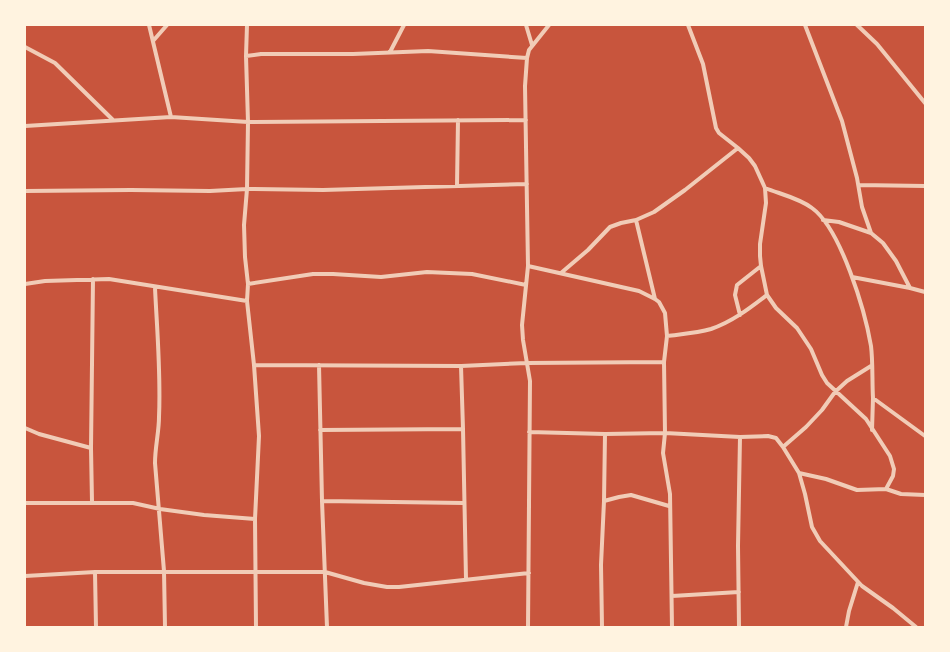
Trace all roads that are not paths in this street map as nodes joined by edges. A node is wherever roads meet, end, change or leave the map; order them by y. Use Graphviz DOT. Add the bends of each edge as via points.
graph roads {
  1 [pos="149,25"];
  2 [pos="167,25"];
  3 [pos="248,25"];
  4 [pos="404,25"];
  5 [pos="526,25"];
  6 [pos="549,25"];
  7 [pos="688,25"];
  8 [pos="805,25"];
  9 [pos="857,25"];
  10 [pos="153,41"];
  11 [pos="532,45"];
  12 [pos="25,47"];
  13 [pos="390,52"];
  14 [pos="246,56"];
  15 [pos="527,58"];
  16 [pos="925,103"];
  17 [pos="171,117"];
  18 [pos="113,120"];
  19 [pos="458,120"];
  20 [pos="526,120"];
  21 [pos="248,122"];
  22 [pos="25,126"];
  23 [pos="738,148"];
  24 [pos="527,184"];
  25 [pos="457,186"];
  26 [pos="859,186"];
  27 [pos="925,186"];
  28 [pos="765,188"];
  29 [pos="247,189"];
  30 [pos="25,191"];
  31 [pos="636,220"];
  32 [pos="824,220"];
  33 [pos="871,233"];
  34 [pos="528,266"];
  35 [pos="761,266"];
  36 [pos="561,273"];
  37 [pos="852,277"];
  38 [pos="93,279"];
  39 [pos="25,284"];
  40 [pos="248,284"];
  41 [pos="526,284"];
  42 [pos="155,288"];
  43 [pos="910,288"];
  44 [pos="925,292"];
  45 [pos="768,295"];
  46 [pos="655,299"];
  47 [pos="247,301"];
  48 [pos="740,315"];
  49 [pos="667,336"];
  50 [pos="664,362"];
  51 [pos="527,363"];
  52 [pos="319,364"];
  53 [pos="254,365"];
  54 [pos="462,366"];
  55 [pos="872,366"];
  56 [pos="835,392"];
  57 [pos="873,398"];
  58 [pos="25,428"];
  59 [pos="463,429"];
  60 [pos="320,430"];
  61 [pos="872,430"];
  62 [pos="529,432"];
  63 [pos="665,433"];
  64 [pos="605,434"];
  65 [pos="925,436"];
  66 [pos="740,437"];
  67 [pos="783,447"];
  68 [pos="91,448"];
  69 [pos="799,473"];
  70 [pos="886,489"];
  71 [pos="925,495"];
  72 [pos="322,501"];
  73 [pos="604,501"];
  74 [pos="92,502"];
  75 [pos="25,503"];
  76 [pos="464,503"];
  77 [pos="669,506"];
  78 [pos="160,509"];
  79 [pos="255,519"];
  80 [pos="95,572"];
  81 [pos="164,572"];
  82 [pos="325,572"];
  83 [pos="529,572"];
  84 [pos="256,573"];
  85 [pos="25,576"];
  86 [pos="466,580"];
  87 [pos="858,582"];
  88 [pos="739,592"];
  89 [pos="672,596"];
  90 [pos="96,627"];
  91 [pos="165,627"];
  92 [pos="256,627"];
  93 [pos="327,627"];
  94 [pos="528,627"];
  95 [pos="602,627"];
  96 [pos="672,627"];
  97 [pos="739,627"];
  98 [pos="846,627"];
  99 [pos="916,627"];
  1 -- 10 [label="street"];
  2 -- 10 [label="street"];
  3 -- 14 [label="street"];
  4 -- 13 [label="street"];
  5 -- 11 [label="street"];
  6 -- 11 [label="street"];
  7 -- 23 [label="street" via="703,64 718,133"];
  8 -- 26 [label="street" via="842,121"];
  9 -- 16 [label="street" via="877,44"];
  10 -- 17 [label="street"];
  11 -- 15 [label="street"];
  12 -- 18 [label="street" via="55,63"];
  13 -- 14 [label="street"];
  13 -- 15 [label="street" via="428,51"];
  14 -- 21 [label="street"];
  15 -- 20 [label="street"];
  17 -- 18 [label="street"];
  17 -- 21 [label="street"];
  18 -- 22 [label="street"];
  19 -- 20 [label="street"];
  19 -- 21 [label="street"];
  19 -- 25 [label="street"];
  20 -- 24 [label="street"];
  21 -- 29 [label="street"];
  23 -- 28 [label="street" via="755,166"];
  23 -- 31 [label="street" via="667,203"];
  24 -- 25 [label="street"];
  24 -- 34 [label="street"];
  25 -- 29 [label="street" via="323,190"];
  26 -- 27 [label="street"];
  26 -- 33 [label="street" via="862,206"];
  28 -- 32 [label="street" via="807,204"];
  28 -- 35 [label="street" via="766,203 760,244"];
  29 -- 30 [label="street"];
  29 -- 40 [label="street" via="244,225"];
  31 -- 36 [label="street" via="610,227"];
  31 -- 46 [label="street"];
  32 -- 33 [label="street" via="839,222"];
  32 -- 37 [label="street"];
  33 -- 43 [label="street" via="883,243 896,261"];
  34 -- 36 [label="street"];
  34 -- 41 [label="street"];
  35 -- 45 [label="street"];
  35 -- 48 [label="street" via="737,285 735,295"];
  36 -- 46 [label="street" via="639,291"];
  37 -- 43 [label="street"];
  37 -- 55 [label="street" via="866,323"];
  38 -- 39 [label="street"];
  38 -- 42 [label="street" via="109,279"];
  38 -- 68 [label="street"];
  40 -- 41 [label="street" via="313,274 381,277 427,272 472,274"];
  40 -- 47 [label="street"];
  41 -- 51 [label="street" via="522,325"];
  42 -- 47 [label="street"];
  42 -- 78 [label="street" via="160,400 155,463"];
  43 -- 44 [label="street"];
  45 -- 48 [label="street"];
  45 -- 56 [label="street" via="776,308 797,328 811,349 822,375"];
  46 -- 49 [label="street" via="665,313"];
  47 -- 53 [label="street"];
  48 -- 49 [label="street" via="709,330"];
  49 -- 50 [label="street"];
  50 -- 51 [label="street"];
  50 -- 63 [label="street"];
  51 -- 54 [label="street"];
  51 -- 62 [label="street" via="530,381"];
  52 -- 53 [label="street"];
  52 -- 54 [label="street"];
  52 -- 60 [label="street"];
  53 -- 79 [label="street" via="259,436"];
  54 -- 59 [label="street"];
  55 -- 56 [label="street"];
  55 -- 57 [label="street"];
  56 -- 61 [label="street" via="862,415"];
  56 -- 67 [label="street" via="806,427"];
  57 -- 61 [label="street"];
  57 -- 65 [label="street"];
  58 -- 68 [label="street"];
  59 -- 60 [label="street"];
  59 -- 76 [label="street"];
  60 -- 72 [label="street"];
  61 -- 70 [label="street" via="892,460 893,476"];
  62 -- 64 [label="street"];
  62 -- 83 [label="street"];
  63 -- 64 [label="street"];
  63 -- 66 [label="street"];
  63 -- 77 [label="street" via="663,454 669,483"];
  64 -- 73 [label="street"];
  66 -- 67 [label="street" via="773,436"];
  66 -- 88 [label="street"];
  67 -- 69 [label="street"];
  68 -- 74 [label="street"];
  69 -- 70 [label="street" via="857,490"];
  69 -- 87 [label="street" via="815,534"];
  70 -- 71 [label="street" via="902,494"];
  72 -- 76 [label="street"];
  72 -- 82 [label="street"];
  73 -- 77 [label="street" via="631,495"];
  73 -- 95 [label="street"];
  74 -- 75 [label="street"];
  74 -- 78 [label="street" via="133,503"];
  76 -- 86 [label="street"];
  77 -- 89 [label="street"];
  78 -- 79 [label="street"];
  78 -- 81 [label="street"];
  79 -- 84 [label="street"];
  80 -- 81 [label="street"];
  80 -- 85 [label="street"];
  80 -- 90 [label="street"];
  81 -- 84 [label="street"];
  81 -- 91 [label="street"];
  82 -- 84 [label="street"];
  82 -- 86 [label="street" via="386,587"];
  82 -- 93 [label="street"];
  83 -- 86 [label="street"];
  83 -- 94 [label="street"];
  84 -- 92 [label="street"];
  87 -- 98 [label="street"];
  87 -- 99 [label="street"];
  88 -- 89 [label="street"];
  88 -- 97 [label="street"];
  89 -- 96 [label="street"];
}
